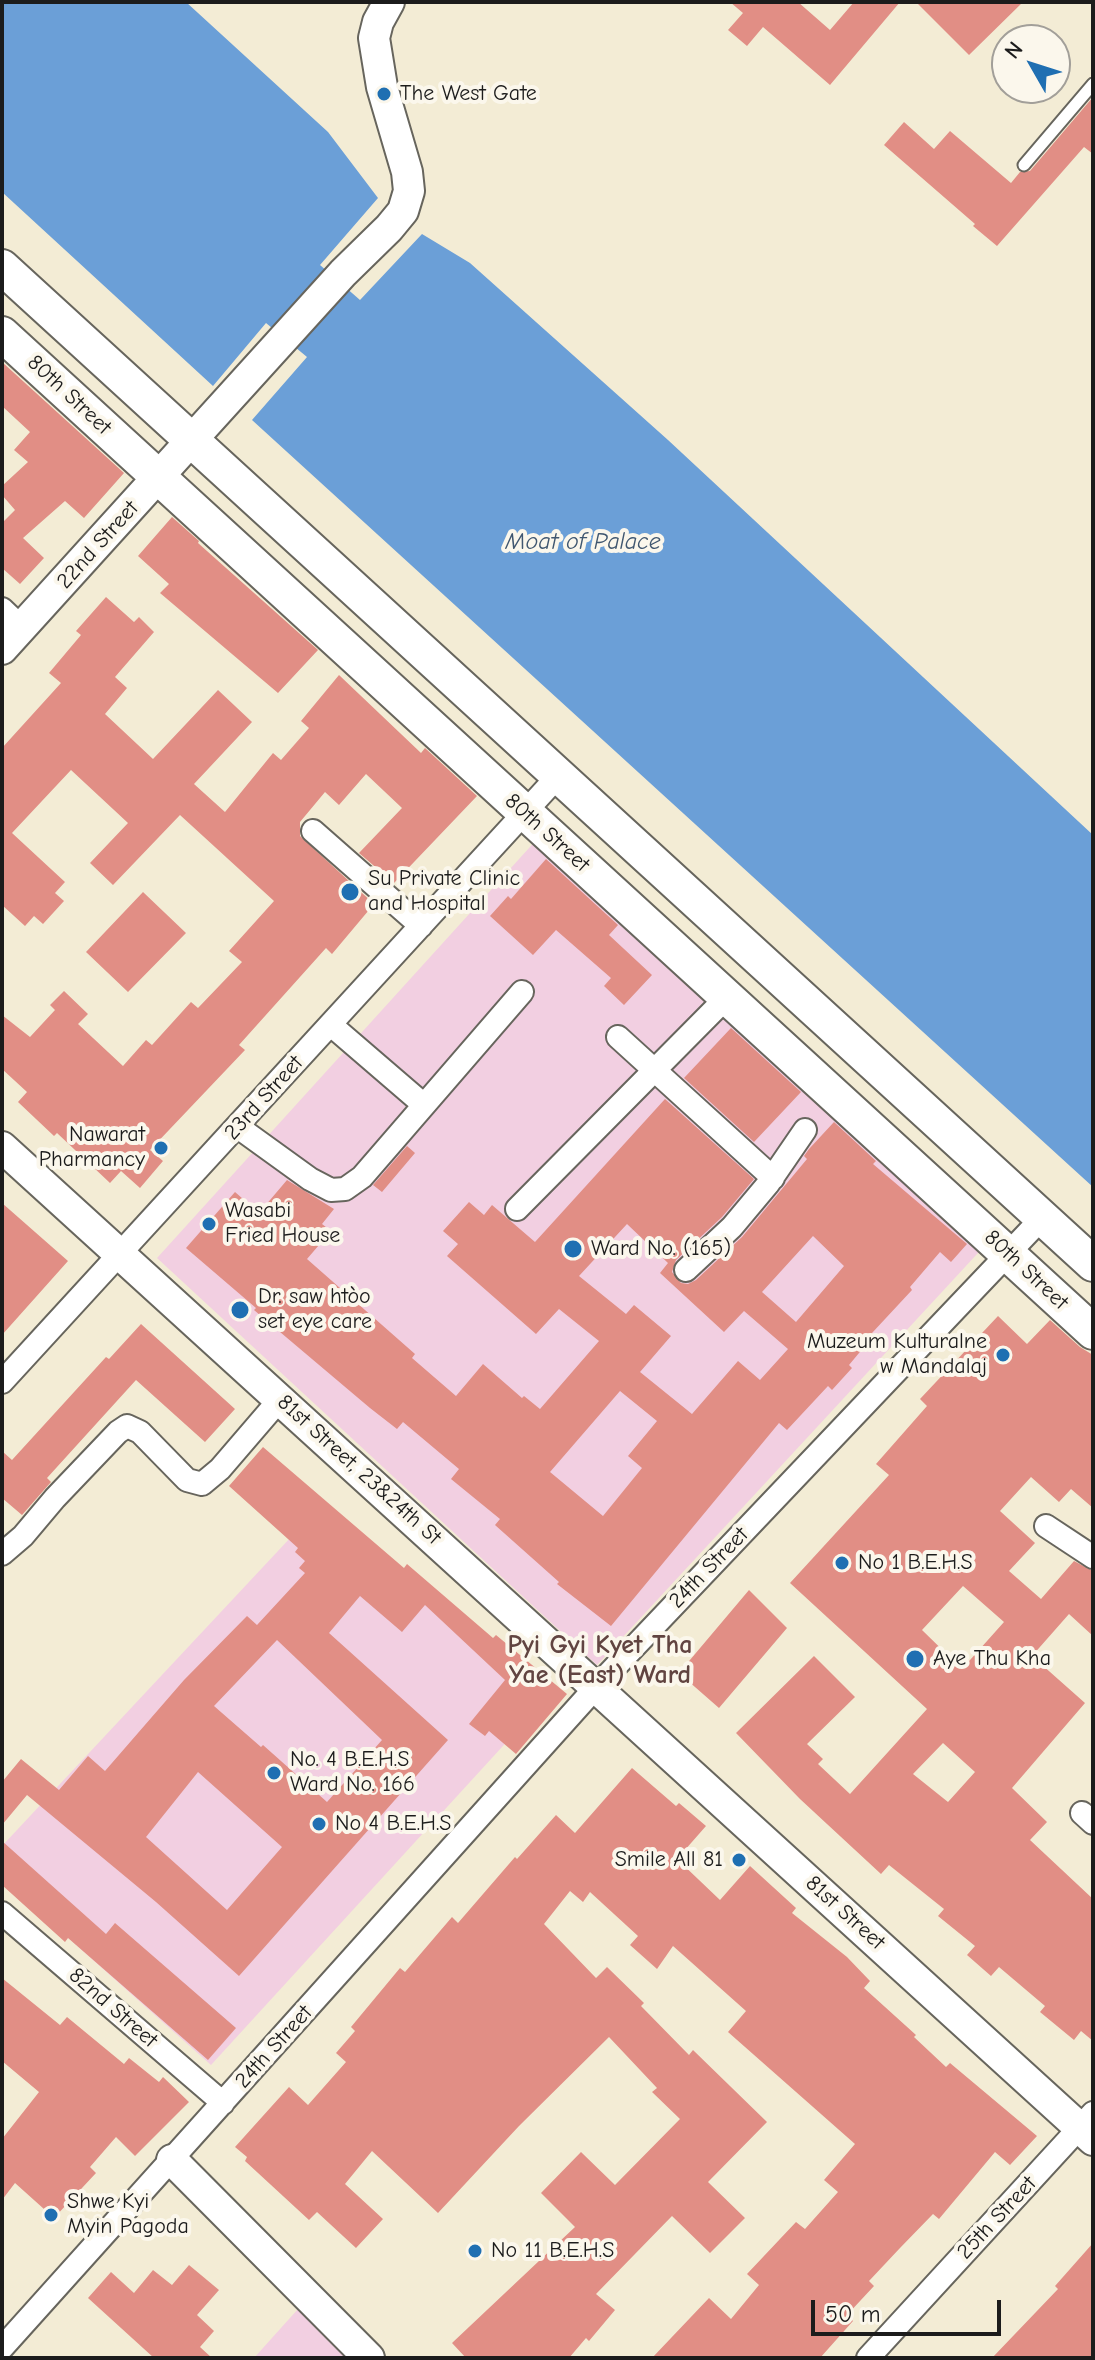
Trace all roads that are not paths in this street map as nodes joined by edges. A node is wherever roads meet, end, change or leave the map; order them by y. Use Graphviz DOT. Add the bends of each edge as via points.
graph roads {
  1 [pos="389,2"];
  2 [pos="1093,84"];
  3 [pos="1024,165"];
  4 [pos="2,267"];
  5 [pos="2,334"];
  6 [pos="194,440"];
  7 [pos="158,477"];
  8 [pos="9,628"];
  9 [pos="559,775"];
  10 [pos="525,812"];
  11 [pos="313,831"];
  12 [pos="421,926"];
  13 [pos="522,992"];
  14 [pos="728,996"];
  15 [pos="331,1025"];
  16 [pos="618,1037"];
  17 [pos="653,1069"];
  18 [pos="424,1105"];
  19 [pos="238,1127"];
  20 [pos="805,1130"];
  21 [pos="2,1147"];
  22 [pos="773,1178"];
  23 [pos="517,1209"];
  24 [pos="1043,1217"];
  25 [pos="1008,1254"];
  26 [pos="120,1256"];
  27 [pos="1093,1264"];
  28 [pos="686,1270"];
  29 [pos="1093,1332"];
  30 [pos="2,1382"];
  31 [pos="281,1398"];
  32 [pos="1046,1526"];
  33 [pos="2,1554"];
  34 [pos="1093,1557"];
  35 [pos="596,1687"];
  36 [pos="2,1913"];
  37 [pos="223,2103"];
  38 [pos="1089,2127"];
  39 [pos="172,2160"];
  40 [pos="2,2348"];
  41 [pos="369,2358"];
  42 [pos="868,2358"];
  1 -- 6 [label="street, 22nd Street" via="374,38 407,172 403,211"];
  2 -- 3 [label="lane"];
  4 -- 6 [label="main road"];
  5 -- 7 [label="main road, 80th Street"];
  6 -- 7 [label="street, 22nd Street"];
  6 -- 9 [label="main road"];
  7 -- 8 [label="street, 22nd Street"];
  7 -- 10 [label="main road, 80th Street"];
  9 -- 10 [label="street, 23rd Street"];
  9 -- 24 [label="main road"];
  10 -- 12 [label="street, 23rd Street"];
  10 -- 14 [label="main road, 80th Street"];
  11 -- 12 [label="street"];
  12 -- 15 [label="street, 23rd Street"];
  13 -- 18 [label="street"];
  14 -- 17 [label="street"];
  14 -- 25 [label="main road, 80th Street"];
  15 -- 18 [label="street"];
  15 -- 19 [label="street, 23rd Street"];
  16 -- 17 [label="street"];
  17 -- 22 [label="street"];
  17 -- 23 [label="street"];
  18 -- 19 [label="street" via="362,1177 345,1189 331,1190 310,1179"];
  19 -- 26 [label="street, 23rd Street"];
  20 -- 22 [label="street"];
  21 -- 26 [label="street"];
  22 -- 28 [label="street"];
  24 -- 25 [label="street, 24th Street"];
  24 -- 27 [label="main road"];
  25 -- 29 [label="main road, 80th Street"];
  25 -- 35 [label="street, 24th Street"];
  26 -- 30 [label="street, 23rd Street"];
  26 -- 31 [label="street, 81st Street, 23&24th St"];
  31 -- 33 [label="street" via="202,1484 187,1480 140,1432 127,1426"];
  31 -- 35 [label="street, 81st Street, 23&24th St"];
  32 -- 34 [label="street"];
  35 -- 37 [label="street, 24th Street"];
  35 -- 38 [label="street, 81st Street"];
  36 -- 37 [label="street, 82nd Street"];
  37 -- 39 [label="street, 24th Street"];
  38 -- 42 [label="street, 25th Street"];
  39 -- 40 [label="street, 24th Street"];
  39 -- 41 [label="street"];
}
